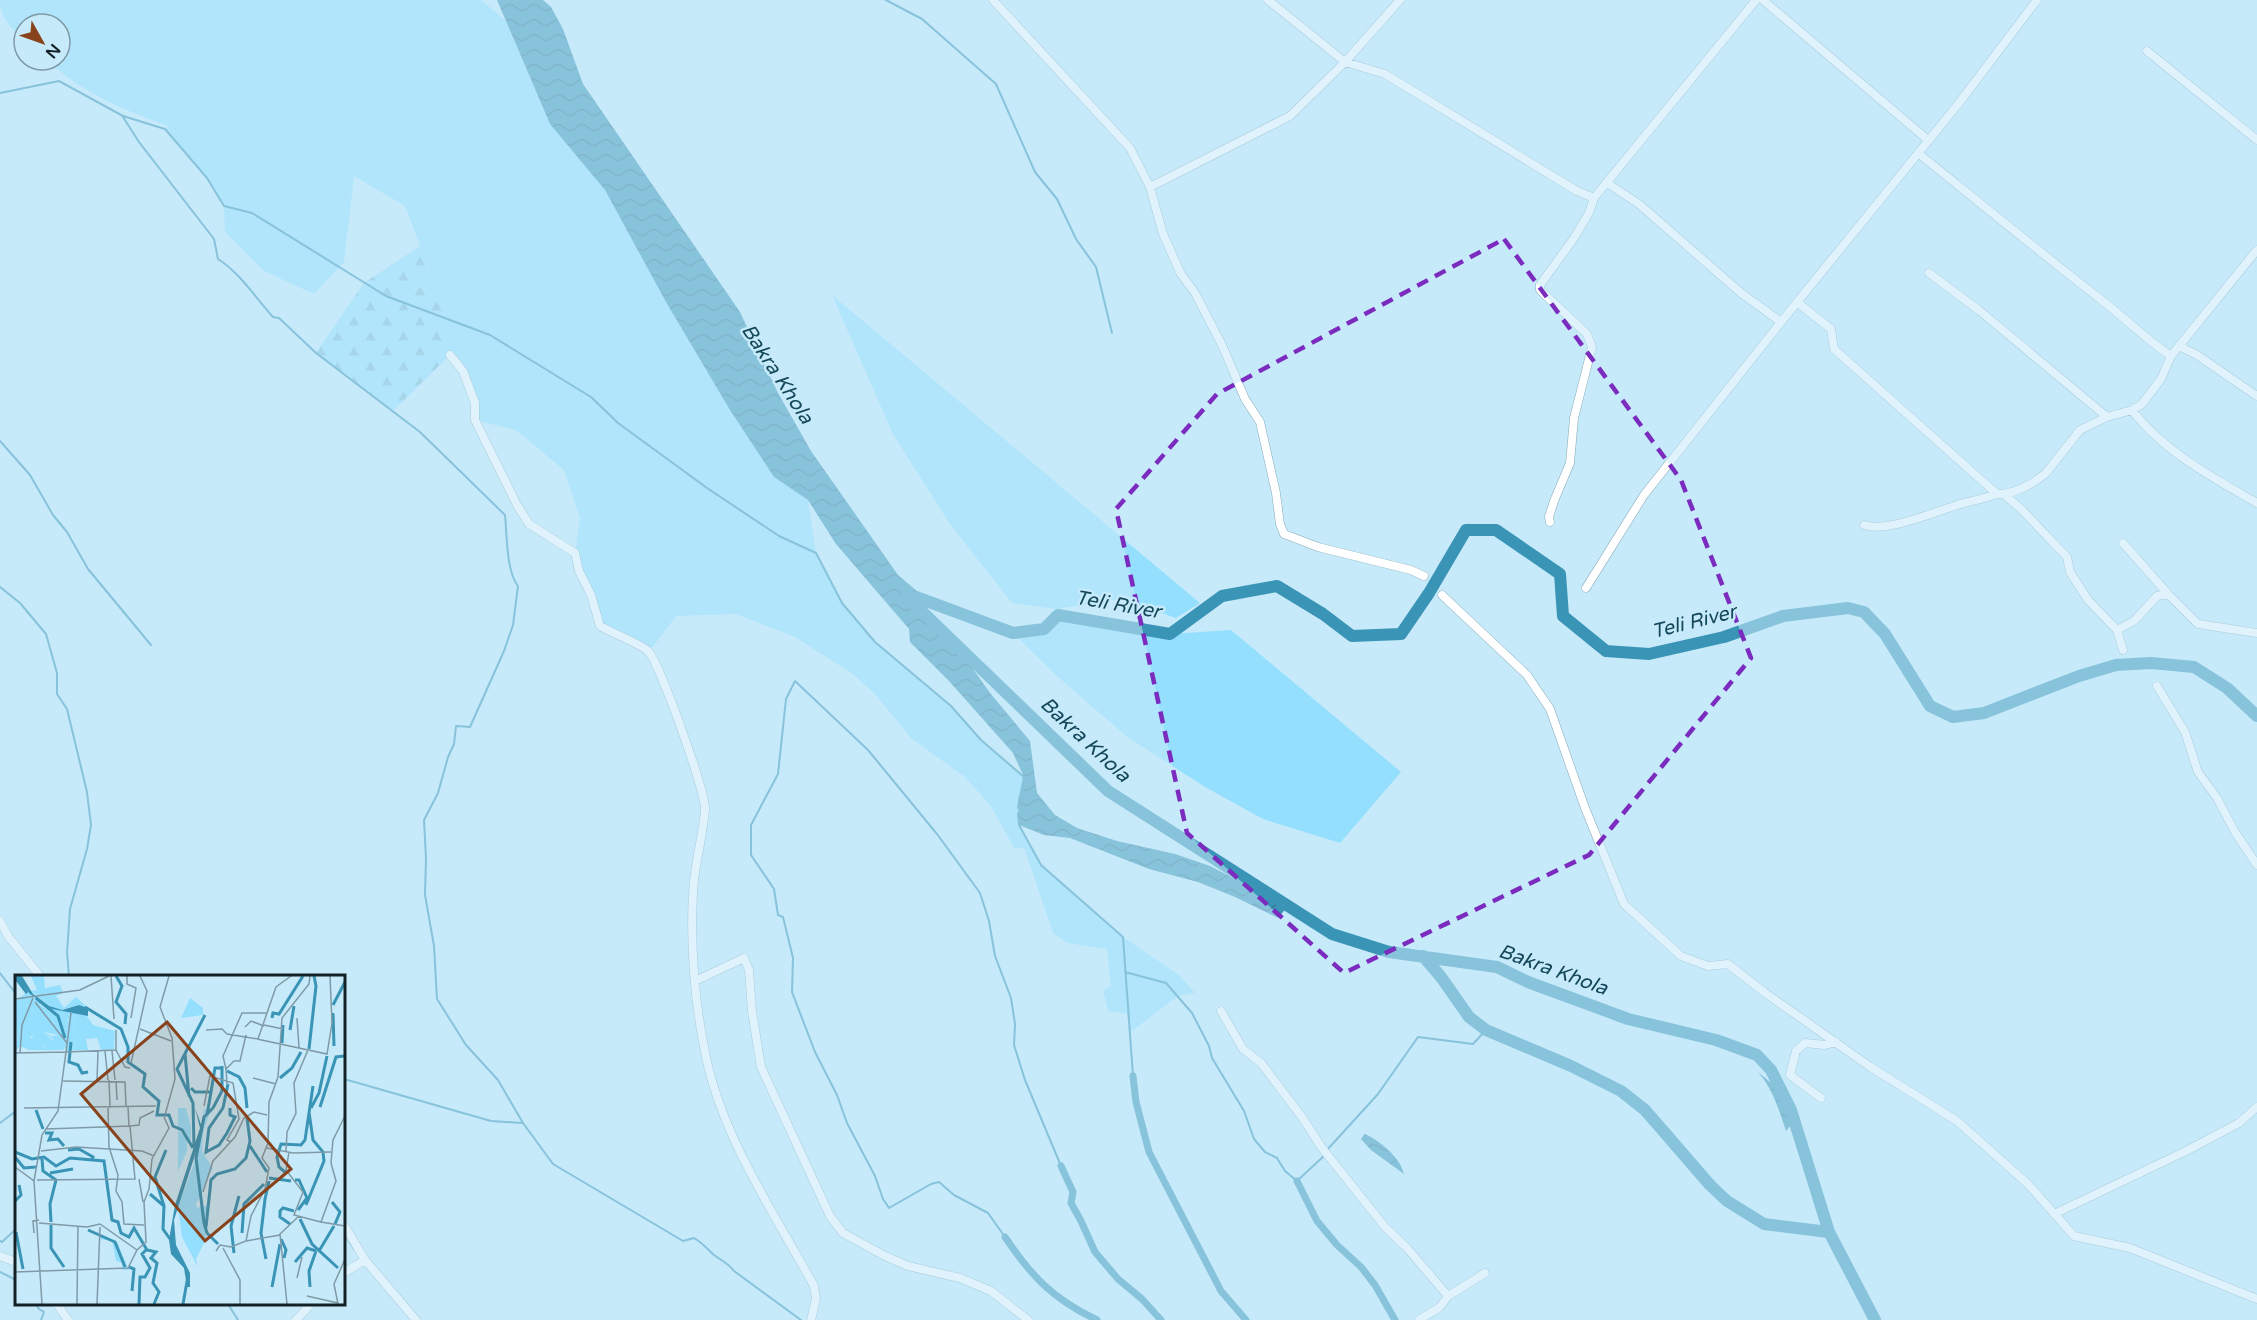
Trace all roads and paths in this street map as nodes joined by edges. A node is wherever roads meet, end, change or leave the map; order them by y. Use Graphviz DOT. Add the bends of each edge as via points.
graph roads {
  1 [pos="993,0"];
  2 [pos="1269,0"];
  3 [pos="1400,0"];
  4 [pos="1756,0"];
  5 [pos="1762,0"];
  6 [pos="2037,0"];
  7 [pos="2147,51"];
  8 [pos="1346,62"];
  9 [pos="1928,140"];
  10 [pos="2257,140"];
  11 [pos="1918,153"];
  12 [pos="1607,183"];
  13 [pos="1150,187"];
  14 [pos="1594,198"];
  15 [pos="2257,250"];
  16 [pos="1929,273"];
  17 [pos="1798,303"];
  18 [pos="1781,322"];
  19 [pos="2179,346"];
  20 [pos="450,355"];
  21 [pos="2172,356"];
  22 [pos="2257,396"];
  23 [pos="2133,410"];
  24 [pos="2108,417"];
  25 [pos="2001,495"];
  26 [pos="2257,503"];
  27 [pos="1550,522"];
  28 [pos="1864,525"];
  29 [pos="2123,543"];
  30 [pos="1424,576"];
  31 [pos="1586,588"];
  32 [pos="2168,594"];
  33 [pos="1442,596"];
  34 [pos="2117,630"];
  35 [pos="2257,633"];
  36 [pos="2123,650"];
  37 [pos="2157,686"];
  38 [pos="2257,865"];
  39 [pos="0,921"];
  40 [pos="39,975"];
  41 [pos="694,981"];
  42 [pos="1221,1011"];
  43 [pos="1836,1042"];
  44 [pos="1821,1098"];
  45 [pos="2257,1107"];
  46 [pos="2054,1214"];
  47 [pos="345,1228"];
  48 [pos="0,1256"];
  49 [pos="365,1260"];
  50 [pos="15,1262"];
  51 [pos="345,1272"];
  52 [pos="1485,1273"];
  53 [pos="1448,1296"];
  54 [pos="2257,1299"];
  55 [pos="58,1305"];
  56 [pos="310,1305"];
  57 [pos="68,1320"];
  58 [pos="296,1320"];
  59 [pos="416,1320"];
  60 [pos="811,1320"];
  61 [pos="1028,1320"];
  62 [pos="1419,1320"];
  1 -- 13 [label="street" via="1124,141"];
  2 -- 8 [label="street"];
  3 -- 8 [label="street"];
  4 -- 12 [label="street"];
  5 -- 9 [label="street"];
  6 -- 9 [label="street"];
  7 -- 10 [label="street"];
  8 -- 13 [label="street" via="1290,116"];
  8 -- 14 [label="street" via="1385,74"];
  9 -- 11 [label="street"];
  11 -- 17 [label="street"];
  11 -- 21 [label="street"];
  12 -- 14 [label="street"];
  12 -- 18 [label="street" via="1639,204"];
  13 -- 30 [label="street" via="1173,258 1195,293 1245,399 1260,422 1284,534"];
  14 -- 27 [label="street" via="1589,213 1540,285 1540,290 1587,334 1592,347 1574,418 1570,463"];
  15 -- 19 [label="street"];
  16 -- 24 [label="street"];
  17 -- 18 [label="street"];
  17 -- 25 [label="street" via="1831,329 1834,349"];
  18 -- 31 [label="street" via="1644,495"];
  19 -- 21 [label="street"];
  19 -- 22 [label="street"];
  20 -- 41 [label="street" via="462,371 475,403 475,420 529,524 574,553 600,626 649,652 662,676 705,807 693,894"];
  21 -- 23 [label="street" via="2161,379 2142,405"];
  23 -- 24 [label="street"];
  23 -- 26 [label="street" via="2143,424 2174,450"];
  24 -- 25 [label="street" via="2080,430 2039,479"];
  25 -- 28 [label="street" via="1882,527"];
  25 -- 34 [label="street" via="2067,556 2070,572 2088,600"];
  29 -- 32 [label="street"];
  32 -- 34 [label="street" via="2157,596 2134,621"];
  32 -- 35 [label="street" via="2198,624"];
  33 -- 43 [label="street" via="1527,675 1550,709 1624,903 1681,956 1708,966 1728,964"];
  34 -- 36 [label="street"];
  37 -- 38 [label="street" via="2185,732 2198,772"];
  39 -- 40 [label="street"];
  41 -- 60 [label="street" via="705,1055 721,1109 814,1286 816,1299"];
  41 -- 61 [label="street" via="744,958 749,970 761,1067 830,1216 843,1233 885,1257 960,1278 991,1292"];
  42 -- 53 [label="street" via="1244,1049 1261,1063 1326,1153 1385,1227"];
  43 -- 44 [label="street" via="1806,1043 1796,1051 1790,1075"];
  43 -- 46 [label="street" via="1957,1121 2028,1184"];
  45 -- 46 [label="street" via="2239,1123 2187,1151"];
  46 -- 54 [label="street" via="2074,1236 2130,1248"];
  47 -- 49 [label="street"];
  48 -- 50 [label="street"];
  49 -- 51 [label="street"];
  49 -- 59 [label="street"];
  52 -- 53 [label="street"];
  53 -- 62 [label="street"];
  55 -- 57 [label="street"];
  56 -- 58 [label="street"];
}
